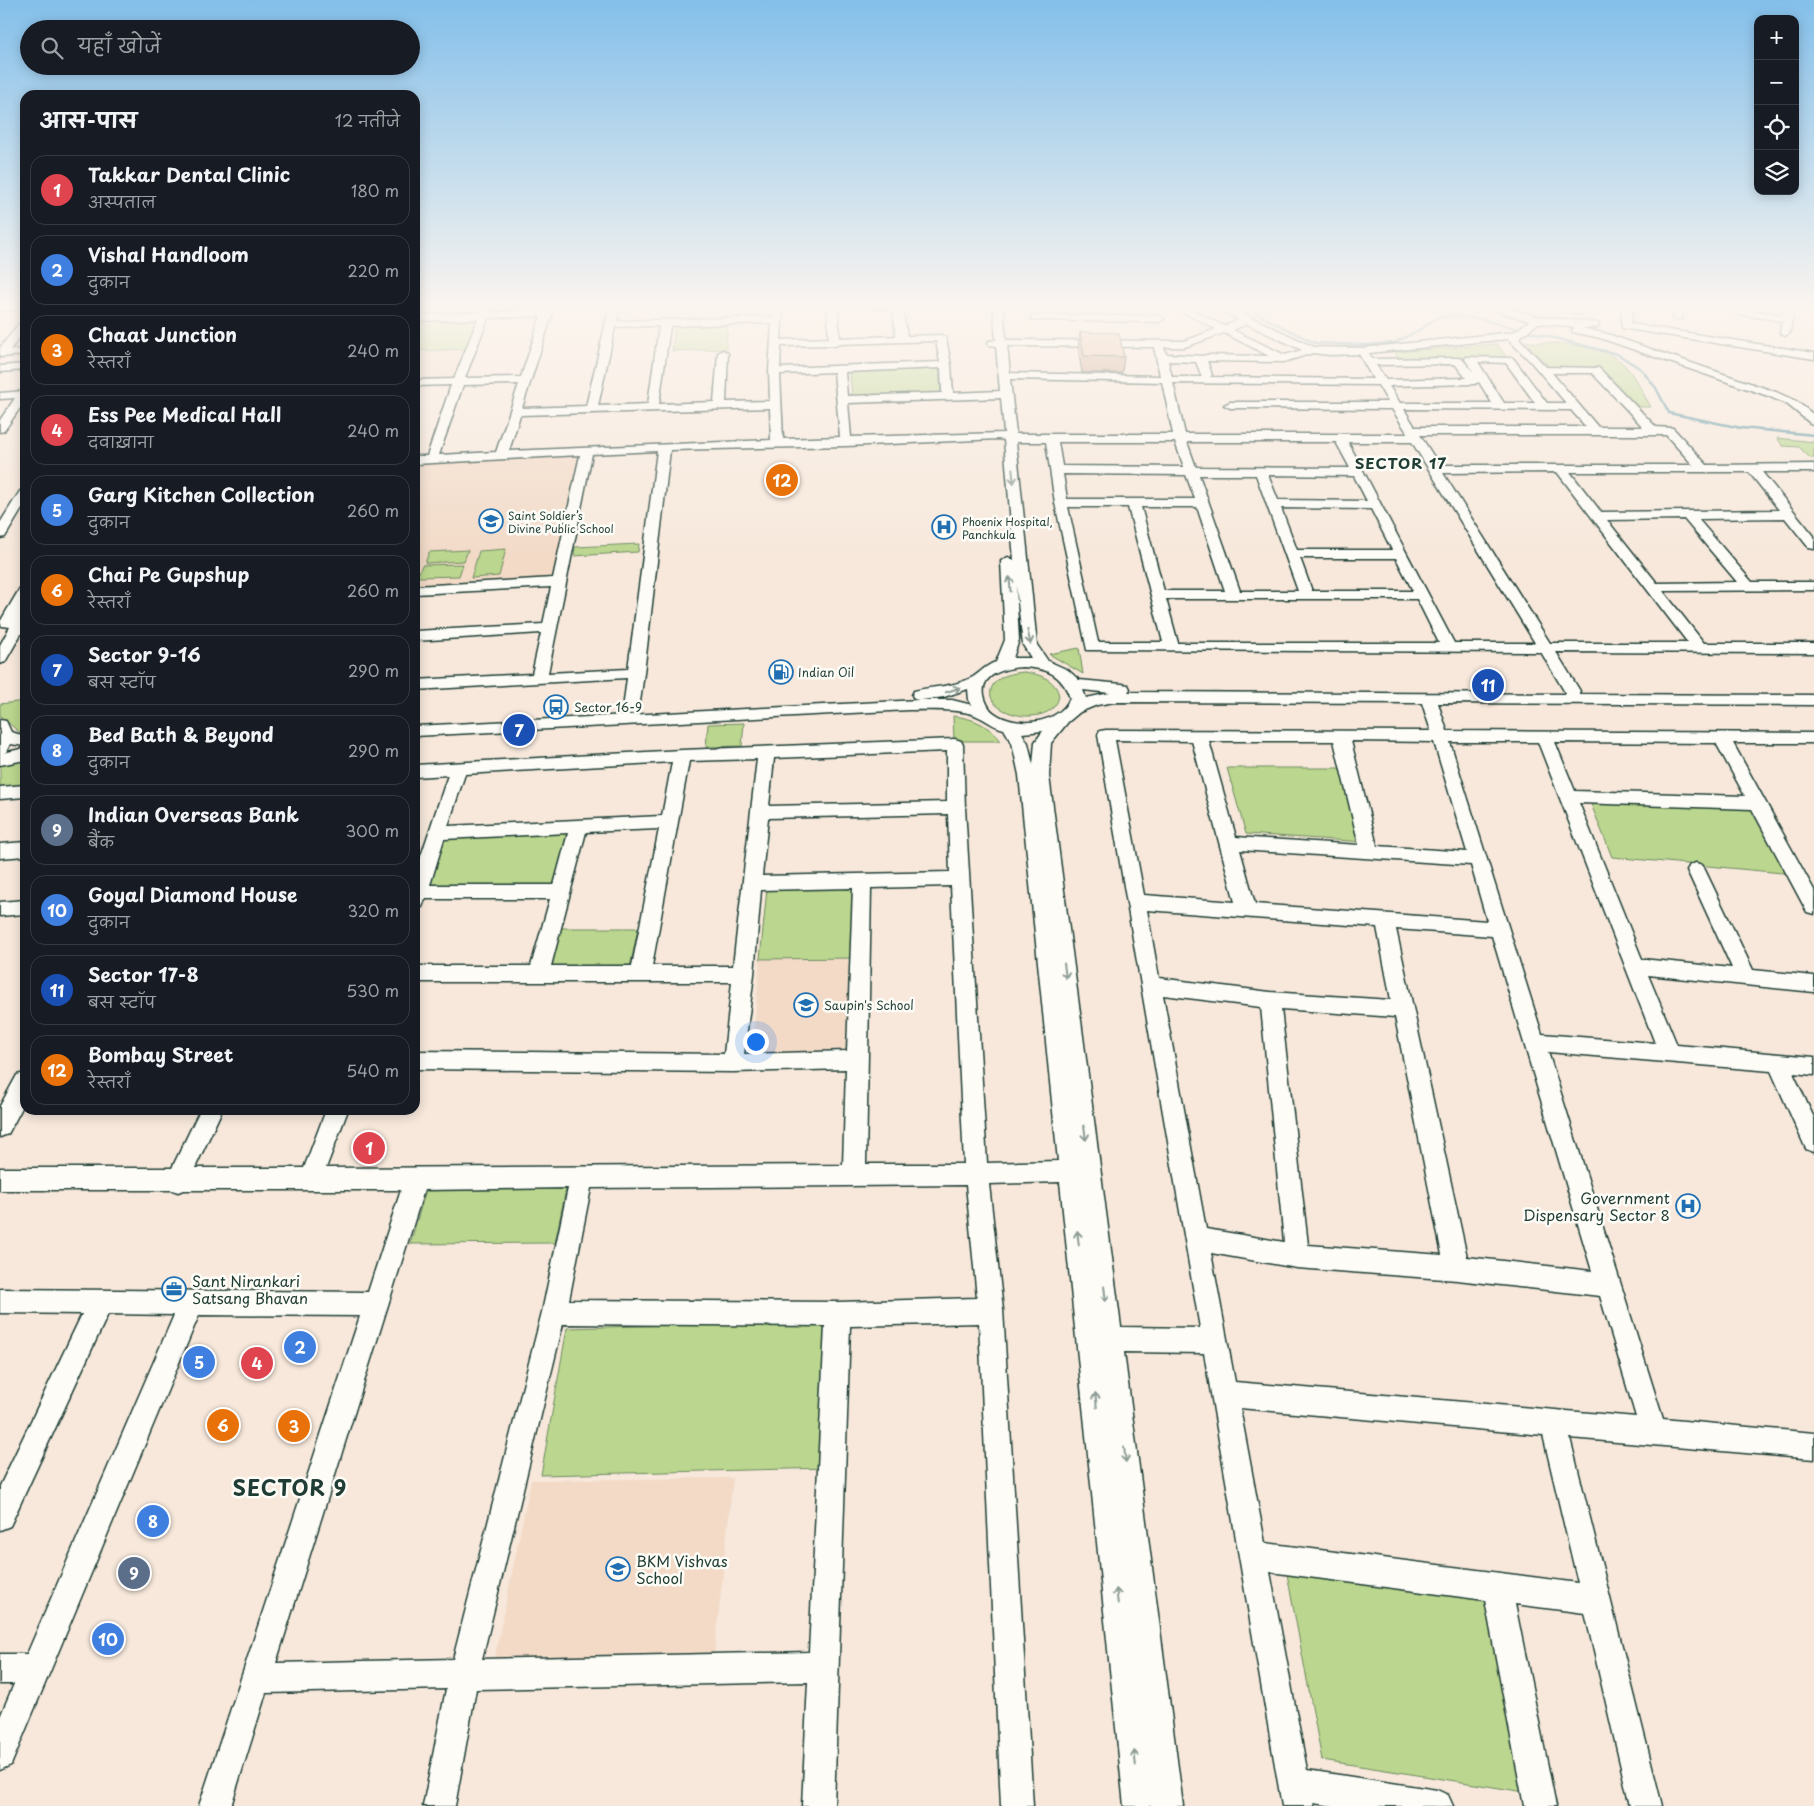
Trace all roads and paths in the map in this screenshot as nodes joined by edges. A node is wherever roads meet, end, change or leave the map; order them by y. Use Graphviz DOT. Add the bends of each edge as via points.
graph roads {
  1 [pos="456,389"];
  2 [pos="523,389"];
  3 [pos="595,389"];
  4 [pos="656,389"];
  5 [pos="721,389"];
  6 [pos="775,389"];
  7 [pos="840,389"];
  8 [pos="948,389"];
  9 [pos="1001,389"];
  10 [pos="1002,389"];
  11 [pos="1169,389"];
  12 [pos="1387,389"];
  13 [pos="1489,389"];
  14 [pos="1531,389"];
  15 [pos="1560,389"];
  16 [pos="1613,389"];
  17 [pos="1758,389"];
  18 [pos="1771,389"];
  19 [pos="20,394"];
  20 [pos="1001,394"];
  21 [pos="0,396"];
  22 [pos="948,396"];
  23 [pos="20,400"];
  24 [pos="841,400"];
  25 [pos="1483,403"];
  26 [pos="1498,403"];
  27 [pos="720,404"];
  28 [pos="775,404"];
  29 [pos="1542,404"];
  30 [pos="1230,405"];
  31 [pos="1397,406"];
  32 [pos="1457,406"];
  33 [pos="1575,407"];
  34 [pos="653,408"];
  35 [pos="590,410"];
  36 [pos="515,412"];
  37 [pos="1814,412"];
  38 [pos="1814,421"];
  39 [pos="0,428"];
  40 [pos="1595,431"];
  41 [pos="1653,431"];
  42 [pos="1415,435"];
  43 [pos="1004,436"];
  44 [pos="1051,438"];
  45 [pos="1180,438"];
  46 [pos="1341,439"];
  47 [pos="846,442"];
  48 [pos="777,444"];
  49 [pos="664,447"];
  50 [pos="587,451"];
  51 [pos="501,456"];
  52 [pos="432,459"];
  53 [pos="420,460"];
  54 [pos="1704,468"];
  55 [pos="1752,468"];
  56 [pos="1814,468"];
  57 [pos="1436,469"];
  58 [pos="1561,469"];
  59 [pos="1057,470"];
  60 [pos="1190,470"];
  61 [pos="1260,470"];
  62 [pos="1358,472"];
  63 [pos="17,499"];
  64 [pos="1061,503"];
  65 [pos="1133,503"];
  66 [pos="1202,503"];
  67 [pos="1273,504"];
  68 [pos="1376,505"];
  69 [pos="1789,514"];
  70 [pos="1598,516"];
  71 [pos="1688,516"];
  72 [pos="0,534"];
  73 [pos="1814,545"];
  74 [pos="1292,554"];
  75 [pos="1401,554"];
  76 [pos="559,582"];
  77 [pos="1814,586"];
  78 [pos="1749,587"];
  79 [pos="1653,588"];
  80 [pos="420,590"];
  81 [pos="1159,595"];
  82 [pos="1234,595"];
  83 [pos="1422,595"];
  84 [pos="1307,596"];
  85 [pos="20,599"];
  86 [pos="20,622"];
  87 [pos="549,628"];
  88 [pos="0,635"];
  89 [pos="420,636"];
  90 [pos="1545,646"];
  91 [pos="1172,647"];
  92 [pos="1449,647"];
  93 [pos="1699,647"];
  94 [pos="1814,648"];
  95 [pos="0,659"];
  96 [pos="1002,665"];
  97 [pos="1043,665"];
  98 [pos="636,673"];
  99 [pos="539,679"];
  100 [pos="979,680"];
  101 [pos="1073,684"];
  102 [pos="420,685"];
  103 [pos="1572,690"];
  104 [pos="1814,691"];
  105 [pos="1429,699"];
  106 [pos="1814,700"];
  107 [pos="631,709"];
  108 [pos="986,713"];
  109 [pos="1067,715"];
  110 [pos="420,720"];
  111 [pos="1009,725"];
  112 [pos="420,731"];
  113 [pos="1199,735"];
  114 [pos="1,736"];
  115 [pos="1341,736"];
  116 [pos="1440,737"];
  117 [pos="1721,737"];
  118 [pos="1545,738"];
  119 [pos="20,741"];
  120 [pos="1811,742"];
  121 [pos="766,753"];
  122 [pos="20,755"];
  123 [pos="682,756"];
  124 [pos="0,759"];
  125 [pos="458,769"];
  126 [pos="420,771"];
  127 [pos="20,791"];
  128 [pos="0,793"];
  129 [pos="1568,797"];
  130 [pos="1758,803"];
  131 [pos="956,808"];
  132 [pos="760,812"];
  133 [pos="669,822"];
  134 [pos="579,826"];
  135 [pos="438,834"];
  136 [pos="1229,842"];
  137 [pos="20,849"];
  138 [pos="0,851"];
  139 [pos="1370,853"];
  140 [pos="1478,859"];
  141 [pos="1696,870"];
  142 [pos="961,879"];
  143 [pos="862,880"];
  144 [pos="752,883"];
  145 [pos="420,889"];
  146 [pos="561,892"];
  147 [pos="420,898"];
  148 [pos="1136,902"];
  149 [pos="20,907"];
  150 [pos="1814,907"];
  151 [pos="0,909"];
  152 [pos="1246,910"];
  153 [pos="1385,920"];
  154 [pos="1500,929"];
  155 [pos="1635,966"];
  156 [pos="641,972"];
  157 [pos="420,974"];
  158 [pos="539,974"];
  159 [pos="744,974"];
  160 [pos="1746,976"];
  161 [pos="1814,984"];
  162 [pos="1150,985"];
  163 [pos="1270,1000"];
  164 [pos="1403,1009"];
  165 [pos="1534,1042"];
  166 [pos="1670,1055"];
  167 [pos="420,1060"];
  168 [pos="857,1060"];
  169 [pos="733,1063"];
  170 [pos="1778,1063"];
  171 [pos="1814,1066"];
  172 [pos="20,1095"];
  173 [pos="209,1115"];
  174 [pos="335,1115"];
  175 [pos="0,1126"];
  176 [pos="1814,1142"];
  177 [pos="1080,1171"];
  178 [pos="854,1174"];
  179 [pos="976,1174"];
  180 [pos="582,1177"];
  181 [pos="312,1179"];
  182 [pos="416,1179"];
  183 [pos="0,1180"];
  184 [pos="178,1181"];
  185 [pos="1196,1239"];
  186 [pos="1297,1256"];
  187 [pos="1457,1268"];
  188 [pos="1609,1285"];
  189 [pos="0,1301"];
  190 [pos="101,1301"];
  191 [pos="192,1302"];
  192 [pos="377,1304"];
  193 [pos="991,1310"];
  194 [pos="554,1312"];
  195 [pos="838,1314"];
  196 [pos="1111,1340"];
  197 [pos="1214,1341"];
  198 [pos="1224,1394"];
  199 [pos="1553,1423"];
  200 [pos="1654,1433"];
  201 [pos="1814,1446"];
  202 [pos="0,1516"];
  203 [pos="1253,1556"];
  204 [pos="1497,1587"];
  205 [pos="1596,1600"];
  206 [pos="823,1667"];
  207 [pos="0,1669"];
  208 [pos="36,1669"];
  209 [pos="464,1672"];
  210 [pos="256,1678"];
  211 [pos="0,1754"];
  212 [pos="1296,1795"];
  213 [pos="215,1806"];
  214 [pos="439,1806"];
  215 [pos="818,1806"];
  216 [pos="1017,1806"];
  217 [pos="1140,1806"];
  218 [pos="1167,1806"];
  219 [pos="1437,1806"];
  220 [pos="1540,1806"];
  221 [pos="1646,1806"];
  1 -- 52 [label="street"];
  2 -- 36 [label="street"];
  3 -- 35 [label="street"];
  4 -- 34 [label="street"];
  5 -- 27 [label="street"];
  6 -- 28 [label="street"];
  7 -- 24 [label="street"];
  8 -- 22 [label="street"];
  9 -- 20 [label="street"];
  10 -- 20 [label="street"];
  11 -- 45 [label="street"];
  12 -- 31 [label="street"];
  13 -- 26 [label="street"];
  14 -- 29 [label="street"];
  15 -- 33 [label="street"];
  16 -- 41 [label="street"];
  17 -- 38 [label="street" via="1792,403"];
  18 -- 37 [label="street" via="1787,395"];
  19 -- 21 [label="street"];
  20 -- 22 [label="street"];
  20 -- 43 [label="street"];
  22 -- 24 [label="street"];
  23 -- 39 [label="street"];
  24 -- 47 [label="street"];
  25 -- 32 [label="street" via="1457,403"];
  26 -- 29 [label="street"];
  26 -- 32 [label="street"];
  27 -- 28 [label="street"];
  27 -- 34 [label="street"];
  28 -- 48 [label="street"];
  29 -- 33 [label="street"];
  30 -- 31 [label="street"];
  31 -- 32 [label="street"];
  31 -- 42 [label="street"];
  33 -- 40 [label="street"];
  34 -- 35 [label="street"];
  35 -- 36 [label="street"];
  36 -- 51 [label="street"];
  40 -- 41 [label="street"];
  40 -- 42 [label="street"];
  41 -- 54 [label="street" via="1669,431"];
  42 -- 46 [label="street"];
  42 -- 57 [label="street"];
  43 -- 44 [label="street"];
  43 -- 47 [label="street"];
  96 -- 43 [label="street, one-way" via="1012,640"];
  43 -- 97 [label="street, one-way" via="1030,645"];
  44 -- 45 [label="street"];
  44 -- 59 [label="street"];
  45 -- 46 [label="street"];
  45 -- 60 [label="street"];
  46 -- 62 [label="street"];
  47 -- 48 [label="street"];
  48 -- 49 [label="street"];
  49 -- 50 [label="street"];
  49 -- 98 [label="street"];
  50 -- 51 [label="street"];
  50 -- 76 [label="street"];
  51 -- 52 [label="street"];
  52 -- 53 [label="street"];
  54 -- 55 [label="street"];
  54 -- 58 [label="street"];
  55 -- 56 [label="street"];
  55 -- 69 [label="street"];
  57 -- 58 [label="street"];
  57 -- 90 [label="street"];
  58 -- 70 [label="street"];
  59 -- 60 [label="street"];
  59 -- 64 [label="street"];
  60 -- 61 [label="street"];
  60 -- 66 [label="street"];
  61 -- 62 [label="street"];
  61 -- 67 [label="street"];
  62 -- 68 [label="street"];
  63 -- 72 [label="street"];
  64 -- 65 [label="street"];
  64 -- 91 [label="street" via="1092,647"];
  65 -- 66 [label="street"];
  65 -- 81 [label="street"];
  66 -- 82 [label="street"];
  67 -- 68 [label="street"];
  67 -- 74 [label="street"];
  68 -- 75 [label="street"];
  69 -- 71 [label="street"];
  69 -- 73 [label="street"];
  70 -- 71 [label="street"];
  70 -- 79 [label="street"];
  71 -- 78 [label="street"];
  74 -- 75 [label="street"];
  74 -- 84 [label="street"];
  75 -- 83 [label="street"];
  76 -- 80 [label="street"];
  76 -- 87 [label="street"];
  77 -- 78 [label="street"];
  78 -- 79 [label="street"];
  79 -- 93 [label="street"];
  81 -- 82 [label="street"];
  81 -- 91 [label="street"];
  82 -- 84 [label="street"];
  83 -- 84 [label="street"];
  83 -- 92 [label="street"];
  85 -- 88 [label="street"];
  86 -- 95 [label="street"];
  87 -- 89 [label="street"];
  87 -- 99 [label="street"];
  90 -- 92 [label="street"];
  90 -- 93 [label="street"];
  90 -- 103 [label="street"];
  91 -- 92 [label="street"];
  93 -- 94 [label="street"];
  96 -- 97 [label="street" via="1022,662"];
  96 -- 100 [label="street"];
  97 -- 101 [label="street" via="1062,673"];
  98 -- 99 [label="street"];
  98 -- 107 [label="street"];
  99 -- 102 [label="street"];
  107 -- 100 [label="street, one-way" via="909,696 944,692"];
  100 -- 108 [label="street" via="975,693"];
  101 -- 103 [label="street" via="1113,689"];
  101 -- 109 [label="street" via="1078,697"];
  103 -- 104 [label="street"];
  105 -- 106 [label="street"];
  105 -- 109 [label="street" via="1115,697 1093,701"];
  105 -- 116 [label="street"];
  107 -- 110 [label="street"];
  108 -- 111 [label="street"];
  108 -- 112 [label="street" via="952,705 909,705"];
  109 -- 111 [label="street" via="1040,727"];
  109 -- 177 [label="street, one-way" via="1043,742 1040,776"];
  111 -- 177 [label="street" via="1020,743 1027,775"];
  113 -- 115 [label="street"];
  113 -- 136 [label="street"];
  113 -- 148 [label="street" via="1106,735"];
  114 -- 119 [label="street"];
  115 -- 116 [label="street"];
  115 -- 139 [label="street"];
  116 -- 118 [label="street"];
  116 -- 140 [label="street"];
  117 -- 118 [label="street"];
  117 -- 120 [label="street"];
  117 -- 130 [label="street"];
  118 -- 129 [label="street"];
  121 -- 123 [label="street"];
  121 -- 131 [label="street" via="955,745"];
  121 -- 132 [label="street"];
  122 -- 124 [label="street"];
  123 -- 125 [label="street"];
  123 -- 133 [label="street"];
  125 -- 126 [label="street"];
  125 -- 135 [label="street"];
  127 -- 128 [label="street"];
  129 -- 130 [label="street"];
  129 -- 155 [label="street"];
  130 -- 150 [label="street"];
  131 -- 132 [label="street"];
  131 -- 142 [label="street"];
  132 -- 144 [label="street"];
  133 -- 134 [label="street"];
  133 -- 156 [label="street"];
  134 -- 135 [label="street"];
  134 -- 146 [label="street"];
  135 -- 145 [label="street"];
  136 -- 139 [label="street"];
  136 -- 152 [label="street"];
  137 -- 138 [label="street"];
  139 -- 140 [label="street"];
  140 -- 154 [label="street"];
  141 -- 160 [label="street"];
  142 -- 143 [label="street"];
  142 -- 179 [label="street"];
  143 -- 144 [label="street"];
  143 -- 168 [label="street"];
  144 -- 159 [label="street"];
  146 -- 147 [label="street"];
  146 -- 158 [label="street"];
  148 -- 152 [label="street"];
  148 -- 162 [label="street"];
  149 -- 151 [label="street"];
  152 -- 153 [label="street"];
  153 -- 154 [label="street"];
  153 -- 164 [label="street"];
  154 -- 165 [label="street"];
  155 -- 160 [label="street"];
  155 -- 166 [label="street"];
  156 -- 158 [label="street"];
  156 -- 159 [label="street"];
  157 -- 158 [label="street"];
  159 -- 169 [label="street"];
  160 -- 161 [label="street"];
  162 -- 163 [label="street"];
  162 -- 185 [label="street"];
  163 -- 164 [label="street"];
  163 -- 186 [label="street"];
  164 -- 187 [label="street"];
  165 -- 166 [label="street"];
  165 -- 188 [label="street"];
  166 -- 170 [label="street"];
  167 -- 169 [label="street"];
  168 -- 169 [label="street"];
  168 -- 178 [label="street"];
  170 -- 171 [label="street"];
  170 -- 176 [label="street"];
  172 -- 175 [label="street"];
  173 -- 184 [label="street"];
  174 -- 181 [label="street"];
  177 -- 179 [label="street"];
  177 -- 196 [label="street, one-way"];
  217 -- 177 [label="street, one-way"];
  178 -- 179 [label="street"];
  178 -- 180 [label="street"];
  179 -- 193 [label="street"];
  180 -- 182 [label="street"];
  180 -- 194 [label="street"];
  181 -- 182 [label="street"];
  181 -- 184 [label="street"];
  182 -- 192 [label="street"];
  183 -- 184 [label="street"];
  185 -- 186 [label="street"];
  185 -- 197 [label="street"];
  186 -- 187 [label="street"];
  187 -- 188 [label="street"];
  188 -- 200 [label="street"];
  189 -- 190 [label="street"];
  190 -- 191 [label="street"];
  190 -- 202 [label="street"];
  191 -- 192 [label="street"];
  191 -- 208 [label="street"];
  192 -- 210 [label="street"];
  193 -- 195 [label="street"];
  193 -- 216 [label="street"];
  194 -- 195 [label="street"];
  194 -- 209 [label="street"];
  195 -- 206 [label="street"];
  196 -- 197 [label="street"];
  196 -- 218 [label="street, one-way"];
  197 -- 198 [label="street"];
  198 -- 199 [label="street"];
  198 -- 203 [label="street"];
  199 -- 200 [label="street"];
  199 -- 205 [label="street"];
  200 -- 201 [label="street"];
  203 -- 204 [label="street"];
  203 -- 212 [label="street"];
  204 -- 205 [label="street"];
  204 -- 220 [label="street"];
  205 -- 221 [label="street"];
  206 -- 209 [label="street"];
  206 -- 215 [label="street"];
  207 -- 208 [label="street"];
  208 -- 211 [label="street"];
  209 -- 210 [label="street"];
  209 -- 214 [label="street"];
  210 -- 213 [label="street"];
  212 -- 219 [label="street"];
}
